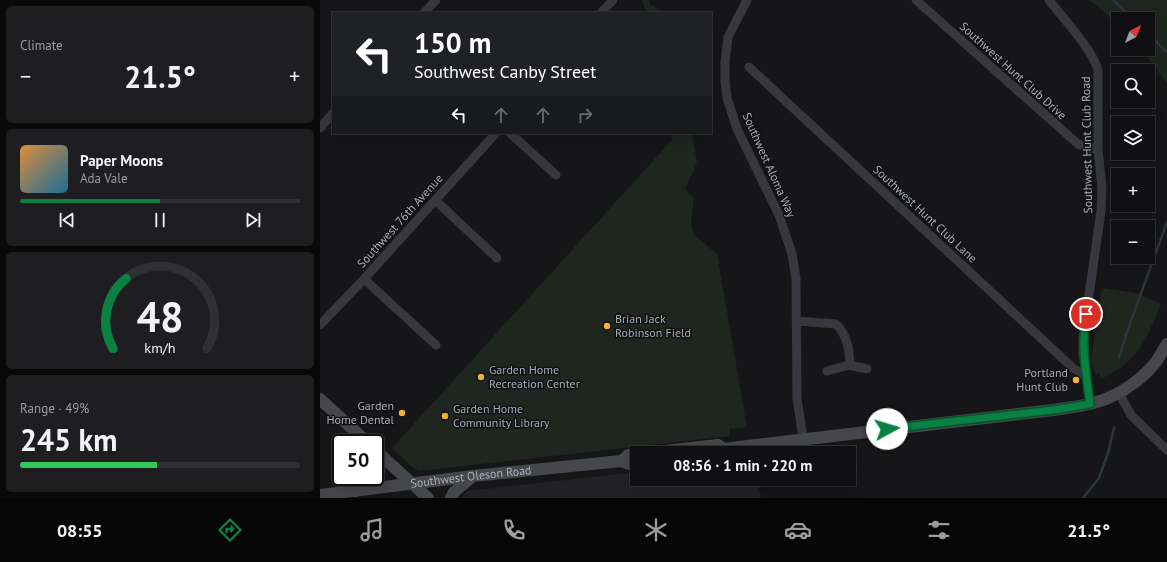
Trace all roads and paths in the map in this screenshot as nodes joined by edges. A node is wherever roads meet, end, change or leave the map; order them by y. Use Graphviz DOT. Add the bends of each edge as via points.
graph roads {
  1 [pos="436,0"];
  2 [pos="613,0"];
  3 [pos="747,0"];
  4 [pos="916,0"];
  5 [pos="1049,0"];
  6 [pos="425,12"];
  7 [pos="602,12"];
  8 [pos="749,67"];
  9 [pos="332,115"];
  10 [pos="320,128"];
  11 [pos="495,134"];
  12 [pos="511,134"];
  13 [pos="1098,149"];
  14 [pos="556,175"];
  15 [pos="435,200"];
  16 [pos="497,258"];
  17 [pos="364,278"];
  18 [pos="797,321"];
  19 [pos="320,325"];
  20 [pos="1167,344"];
  21 [pos="436,345"];
  22 [pos="849,365"];
  23 [pos="867,369"];
  24 [pos="827,371"];
  25 [pos="1086,376"];
  26 [pos="1119,393"];
  27 [pos="320,399"];
  28 [pos="1090,404"];
  29 [pos="347,424"];
  30 [pos="352,434"];
  31 [pos="358,434"];
  32 [pos="802,438"];
  33 [pos="702,446"];
  34 [pos="719,446"];
  35 [pos="752,446"];
  36 [pos="1167,450"];
  37 [pos="630,455"];
  38 [pos="384,458"];
  39 [pos="622,461"];
  40 [pos="630,464"];
  41 [pos="473,476"];
  42 [pos="413,484"];
  43 [pos="360,486"];
  44 [pos="356,491"];
  45 [pos="320,496"];
  46 [pos="428,498"];
  47 [pos="451,498"];
  1 -- 6 [label="street"];
  2 -- 7 [label="street"];
  3 -- 18 [label="street, Southwest Aloma Way" via="727,42 724,68 727,98 737,129 779,215 792,254 796,279"];
  4 -- 13 [label="street, Southwest Hunt Club Drive" via="1078,144"];
  5 -- 13 [label="street, Southwest Hunt Club Road" via="1097,64"];
  8 -- 25 [label="street, Southwest Hunt Club Lane" via="1073,368"];
  9 -- 10 [label="street"];
  11 -- 15 [label="street, Southwest 76th Avenue"];
  12 -- 14 [label="street"];
  13 -- 25 [label="street, Southwest Hunt Club Road" via="1102,188 1101,211 1083,337"];
  15 -- 16 [label="street"];
  15 -- 17 [label="street, Southwest 76th Avenue"];
  17 -- 19 [label="street, Southwest 76th Avenue"];
  17 -- 21 [label="street"];
  18 -- 22 [label="street" via="836,324 844,334 850,354"];
  18 -- 32 [label="street, Southwest Aloma Way" via="797,398"];
  20 -- 26 [label="main road" via="1145,374"];
  22 -- 23 [label="street"];
  22 -- 24 [label="street"];
  25 -- 28 [label="street, Southwest Hunt Club Road"];
  26 -- 28 [label="main road"];
  26 -- 36 [label="street" via="1131,415"];
  27 -- 29 [label="main road"];
  28 -- 32 [label="main road"];
  29 -- 30 [label="main road"];
  29 -- 31 [label="main road"];
  32 -- 35 [label="main road"];
  33 -- 34 [label="main road"];
  37 -- 39 [label="main road, Southwest Oleson Road"];
  38 -- 42 [label="main road"];
  39 -- 40 [label="main road, Southwest Oleson Road"];
  39 -- 41 [label="main road, Southwest Oleson Road"];
  41 -- 42 [label="main road, Southwest Oleson Road"];
  41 -- 47 [label="main road" via="454,492"];
  42 -- 44 [label="main road, Southwest Oleson Road"];
  42 -- 46 [label="main road"];
  43 -- 44 [label="main road"];
  44 -- 45 [label="main road, Southwest Oleson Road"];
}
